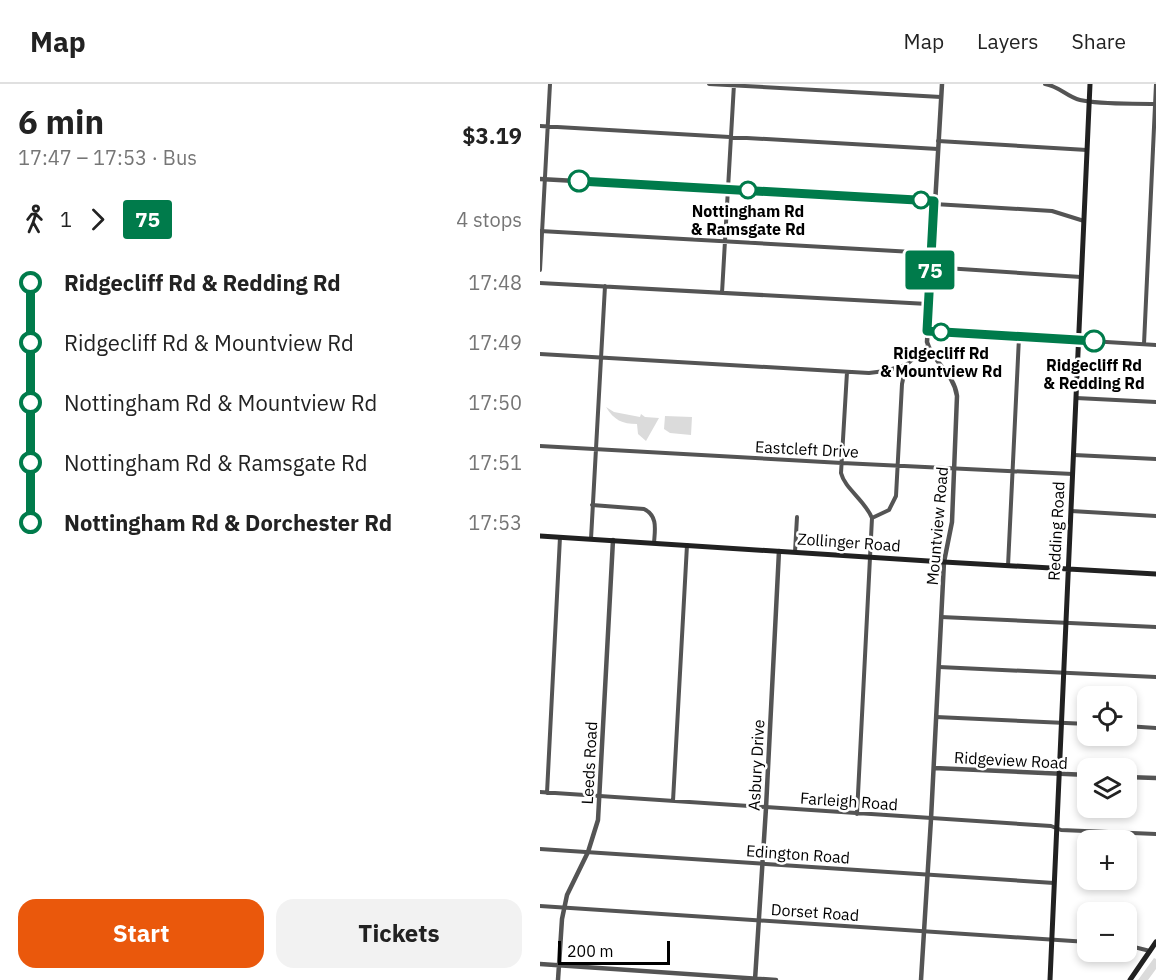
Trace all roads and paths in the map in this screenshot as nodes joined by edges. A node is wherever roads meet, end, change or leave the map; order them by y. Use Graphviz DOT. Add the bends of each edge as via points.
graph roads {
  1 [pos="550,84"];
  2 [pos="709,84"];
  3 [pos="942,84"];
  4 [pos="1046,84"];
  5 [pos="1090,84"];
  6 [pos="1156,84"];
  7 [pos="734,85"];
  8 [pos="941,98"];
  9 [pos="1089,101"];
  10 [pos="1156,104"];
  11 [pos="540,126"];
  12 [pos="548,126"];
  13 [pos="731,137"];
  14 [pos="938,141"];
  15 [pos="938,148"];
  16 [pos="1087,150"];
  17 [pos="542,179"];
  18 [pos="728,189"];
  19 [pos="934,203"];
  20 [pos="1084,220"];
  21 [pos="541,231"];
  22 [pos="725,241"];
  23 [pos="931,253"];
  24 [pos="930,267"];
  25 [pos="540,270"];
  26 [pos="1081,277"];
  27 [pos="540,283"];
  28 [pos="605,286"];
  29 [pos="722,293"];
  30 [pos="928,304"];
  31 [pos="927,331"];
  32 [pos="1019,336"];
  33 [pos="1079,340"];
  34 [pos="1144,344"];
  35 [pos="1156,345"];
  36 [pos="928,346"];
  37 [pos="540,354"];
  38 [pos="601,358"];
  39 [pos="906,365"];
  40 [pos="847,372"];
  41 [pos="1076,398"];
  42 [pos="1156,402"];
  43 [pos="540,446"];
  44 [pos="596,449"];
  45 [pos="1074,455"];
  46 [pos="1156,459"];
  47 [pos="842,463"];
  48 [pos="898,466"];
  49 [pos="954,469"];
  50 [pos="1013,471"];
  51 [pos="1073,474"];
  52 [pos="592,505"];
  53 [pos="1071,511"];
  54 [pos="1156,516"];
  55 [pos="797,518"];
  56 [pos="872,518"];
  57 [pos="540,536"];
  58 [pos="560,537"];
  59 [pos="591,539"];
  60 [pos="613,540"];
  61 [pos="654,543"];
  62 [pos="687,545"];
  63 [pos="779,550"];
  64 [pos="795,552"];
  65 [pos="871,556"];
  66 [pos="944,562"];
  67 [pos="1008,566"];
  68 [pos="1068,569"];
  69 [pos="1156,574"];
  70 [pos="941,617"];
  71 [pos="1066,623"];
  72 [pos="1156,627"];
  73 [pos="939,667"];
  74 [pos="1064,673"];
  75 [pos="1156,677"];
  76 [pos="936,717"];
  77 [pos="1061,723"];
  78 [pos="1077,724"];
  79 [pos="1137,727"];
  80 [pos="1156,728"];
  81 [pos="934,768"];
  82 [pos="1059,774"];
  83 [pos="1077,775"];
  84 [pos="1137,777"];
  85 [pos="1156,778"];
  86 [pos="540,792"];
  87 [pos="547,793"];
  88 [pos="600,796"];
  89 [pos="673,801"];
  90 [pos="766,808"];
  91 [pos="857,813"];
  92 [pos="932,819"];
  93 [pos="1056,828"];
  94 [pos="1156,834"];
  95 [pos="540,849"];
  96 [pos="588,852"];
  97 [pos="762,864"];
  98 [pos="927,875"];
  99 [pos="1054,884"];
  100 [pos="540,906"];
  101 [pos="564,907"];
  102 [pos="759,921"];
  103 [pos="924,932"];
  104 [pos="1052,940"];
  105 [pos="1077,941"];
  106 [pos="1156,942"];
  107 [pos="1137,948"];
  108 [pos="1150,951"];
  109 [pos="540,964"];
  110 [pos="559,965"];
  111 [pos="755,979"];
  112 [pos="558,980"];
  113 [pos="776,980"];
  114 [pos="921,980"];
  115 [pos="1050,980"];
  116 [pos="1130,980"];
  1 -- 12 [label="street"];
  2 -- 7 [label="street"];
  3 -- 8 [label="street"];
  4 -- 9 [label="street"];
  5 -- 9 [label="main road, Redding Road"];
  6 -- 10 [label="street"];
  7 -- 8 [label="street"];
  7 -- 13 [label="street"];
  8 -- 14 [label="street"];
  9 -- 10 [label="street"];
  9 -- 16 [label="main road, Redding Road"];
  10 -- 34 [label="street"];
  11 -- 12 [label="street"];
  12 -- 13 [label="street"];
  12 -- 17 [label="street"];
  13 -- 15 [label="street"];
  13 -- 18 [label="street"];
  14 -- 15 [label="street"];
  14 -- 16 [label="street"];
  15 -- 19 [label="street"];
  16 -- 20 [label="main road, Redding Road"];
  17 -- 18 [label="street"];
  17 -- 21 [label="street"];
  18 -- 19 [label="street"];
  18 -- 22 [label="street"];
  19 -- 20 [label="street" via="1052,211"];
  19 -- 23 [label="street"];
  20 -- 26 [label="main road, Redding Road"];
  21 -- 22 [label="street"];
  21 -- 25 [label="street"];
  22 -- 23 [label="street"];
  22 -- 29 [label="street"];
  23 -- 24 [label="street"];
  24 -- 26 [label="street"];
  24 -- 30 [label="street"];
  26 -- 33 [label="main road, Redding Road"];
  27 -- 28 [label="street"];
  28 -- 29 [label="street"];
  28 -- 38 [label="street"];
  29 -- 30 [label="street"];
  30 -- 31 [label="street"];
  31 -- 32 [label="street"];
  31 -- 36 [label="street"];
  32 -- 33 [label="street"];
  32 -- 50 [label="street"];
  33 -- 34 [label="street"];
  33 -- 41 [label="main road, Redding Road"];
  34 -- 35 [label="street"];
  36 -- 39 [label="street"];
  36 -- 49 [label="street, Mountview Road" via="957,392"];
  37 -- 38 [label="street"];
  38 -- 40 [label="street"];
  38 -- 44 [label="street"];
  39 -- 40 [label="street" via="876,373"];
  39 -- 48 [label="street"];
  40 -- 47 [label="street"];
  41 -- 42 [label="street"];
  41 -- 45 [label="main road, Redding Road"];
  43 -- 44 [label="street, Eastcleft Drive"];
  44 -- 47 [label="street, Eastcleft Drive"];
  44 -- 52 [label="street"];
  45 -- 46 [label="street"];
  45 -- 51 [label="main road, Redding Road"];
  47 -- 48 [label="street, Eastcleft Drive"];
  47 -- 56 [label="street" via="844,481"];
  48 -- 49 [label="street, Eastcleft Drive"];
  48 -- 56 [label="street" via="893,506"];
  49 -- 50 [label="street, Eastcleft Drive"];
  49 -- 66 [label="street, Mountview Road" via="952,522"];
  50 -- 51 [label="street, Eastcleft Drive"];
  50 -- 67 [label="street"];
  51 -- 53 [label="main road, Redding Road"];
  52 -- 59 [label="street"];
  52 -- 61 [label="street" via="650,512 654,516"];
  53 -- 54 [label="street"];
  53 -- 68 [label="main road, Redding Road"];
  55 -- 64 [label="street"];
  56 -- 65 [label="street"];
  57 -- 58 [label="main road, Zollinger Road"];
  58 -- 59 [label="main road, Zollinger Road"];
  58 -- 87 [label="street"];
  59 -- 60 [label="main road, Zollinger Road"];
  60 -- 61 [label="main road, Zollinger Road"];
  60 -- 88 [label="street, Leeds Road"];
  61 -- 62 [label="main road, Zollinger Road"];
  62 -- 63 [label="main road, Zollinger Road"];
  62 -- 89 [label="street"];
  63 -- 64 [label="main road, Zollinger Road"];
  63 -- 90 [label="street, Asbury Drive"];
  64 -- 65 [label="main road, Zollinger Road"];
  65 -- 66 [label="main road, Zollinger Road"];
  65 -- 91 [label="street"];
  66 -- 67 [label="main road, Zollinger Road"];
  66 -- 70 [label="street, Mountview Road"];
  67 -- 68 [label="main road, Zollinger Road"];
  68 -- 69 [label="main road, Zollinger Road"];
  68 -- 71 [label="main road, Redding Road"];
  70 -- 71 [label="street"];
  70 -- 73 [label="street, Mountview Road"];
  71 -- 72 [label="street"];
  71 -- 74 [label="main road, Redding Road"];
  73 -- 74 [label="street"];
  73 -- 76 [label="street, Mountview Road"];
  74 -- 75 [label="street"];
  74 -- 77 [label="main road, Redding Road"];
  76 -- 77 [label="street"];
  76 -- 81 [label="street, Mountview Road"];
  77 -- 78 [label="street"];
  77 -- 82 [label="main road, Redding Road"];
  79 -- 80 [label="street"];
  81 -- 82 [label="street, Ridgeview Road"];
  81 -- 92 [label="street, Mountview Road"];
  82 -- 83 [label="street, Ridgeview Road"];
  82 -- 93 [label="main road, Redding Road"];
  84 -- 85 [label="street"];
  86 -- 87 [label="street, Farleigh Road"];
  87 -- 88 [label="street, Farleigh Road"];
  88 -- 89 [label="street, Farleigh Road"];
  88 -- 96 [label="street, Leeds Road" via="598,820"];
  89 -- 90 [label="street, Farleigh Road"];
  90 -- 91 [label="street, Farleigh Road"];
  90 -- 97 [label="street, Asbury Drive"];
  91 -- 92 [label="street, Farleigh Road"];
  92 -- 93 [label="street, Farleigh Road"];
  92 -- 98 [label="street, Mountview Road"];
  93 -- 94 [label="street, Farleigh Road"];
  93 -- 99 [label="main road, Redding Road"];
  95 -- 96 [label="street, Edington Road"];
  96 -- 97 [label="street, Edington Road"];
  96 -- 101 [label="street, Leeds Road"];
  97 -- 98 [label="street, Edington Road"];
  97 -- 102 [label="street, Asbury Drive"];
  98 -- 99 [label="street, Edington Road"];
  98 -- 103 [label="street, Mountview Road"];
  99 -- 104 [label="main road, Redding Road"];
  100 -- 101 [label="street, Dorset Road"];
  101 -- 102 [label="street, Dorset Road"];
  101 -- 110 [label="street, Leeds Road"];
  102 -- 103 [label="street, Dorset Road"];
  102 -- 111 [label="street, Asbury Drive"];
  103 -- 104 [label="street, Dorset Road"];
  103 -- 114 [label="street, Mountview Road"];
  104 -- 105 [label="street, Dorset Road"];
  104 -- 115 [label="main road, Redding Road"];
  106 -- 108 [label="main road"];
  107 -- 108 [label="street"];
  108 -- 116 [label="main road"];
  109 -- 110 [label="street"];
  110 -- 111 [label="street"];
  110 -- 112 [label="street, Leeds Road"];
  111 -- 113 [label="street"];
}
